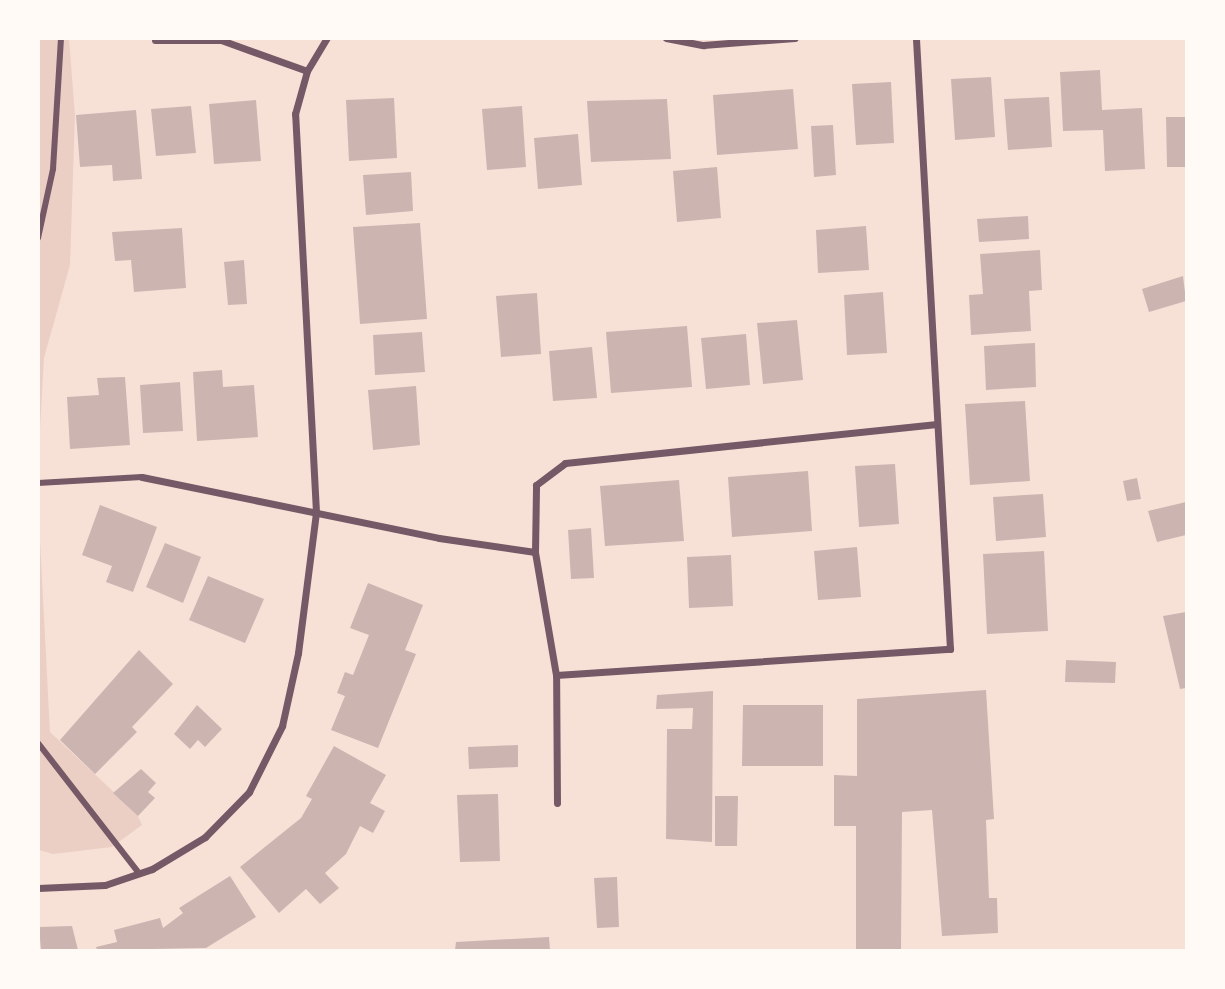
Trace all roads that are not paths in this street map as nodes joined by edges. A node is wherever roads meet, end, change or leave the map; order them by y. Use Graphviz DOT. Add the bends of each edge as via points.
graph roads {
  1 [pos="61,38"];
  2 [pos="327,38"];
  3 [pos="666,38"];
  4 [pos="795,38"];
  5 [pos="916,38"];
  6 [pos="153,39"];
  7 [pos="307,71"];
  8 [pos="38,238"];
  9 [pos="937,424"];
  10 [pos="142,477"];
  11 [pos="38,483"];
  12 [pos="316,512"];
  13 [pos="535,552"];
  14 [pos="556,676"];
  15 [pos="38,743"];
  16 [pos="557,803"];
  17 [pos="139,873"];
  18 [pos="38,888"];
  1 -- 8 [label="street" via="53,169"];
  2 -- 7 [label="street"];
  3 -- 4 [label="street" via="703,45"];
  5 -- 9 [label="street"];
  6 -- 7 [label="street" via="221,40"];
  7 -- 12 [label="street" via="295,114"];
  9 -- 13 [label="street" via="565,463 536,485"];
  9 -- 14 [label="street" via="950,649"];
  10 -- 11 [label="street"];
  10 -- 12 [label="street"];
  12 -- 13 [label="street"];
  12 -- 17 [label="street" via="298,653 282,726 249,792 205,837"];
  13 -- 14 [label="street"];
  14 -- 16 [label="street"];
  15 -- 17 [label="street"];
  17 -- 18 [label="street" via="106,885"];
}
